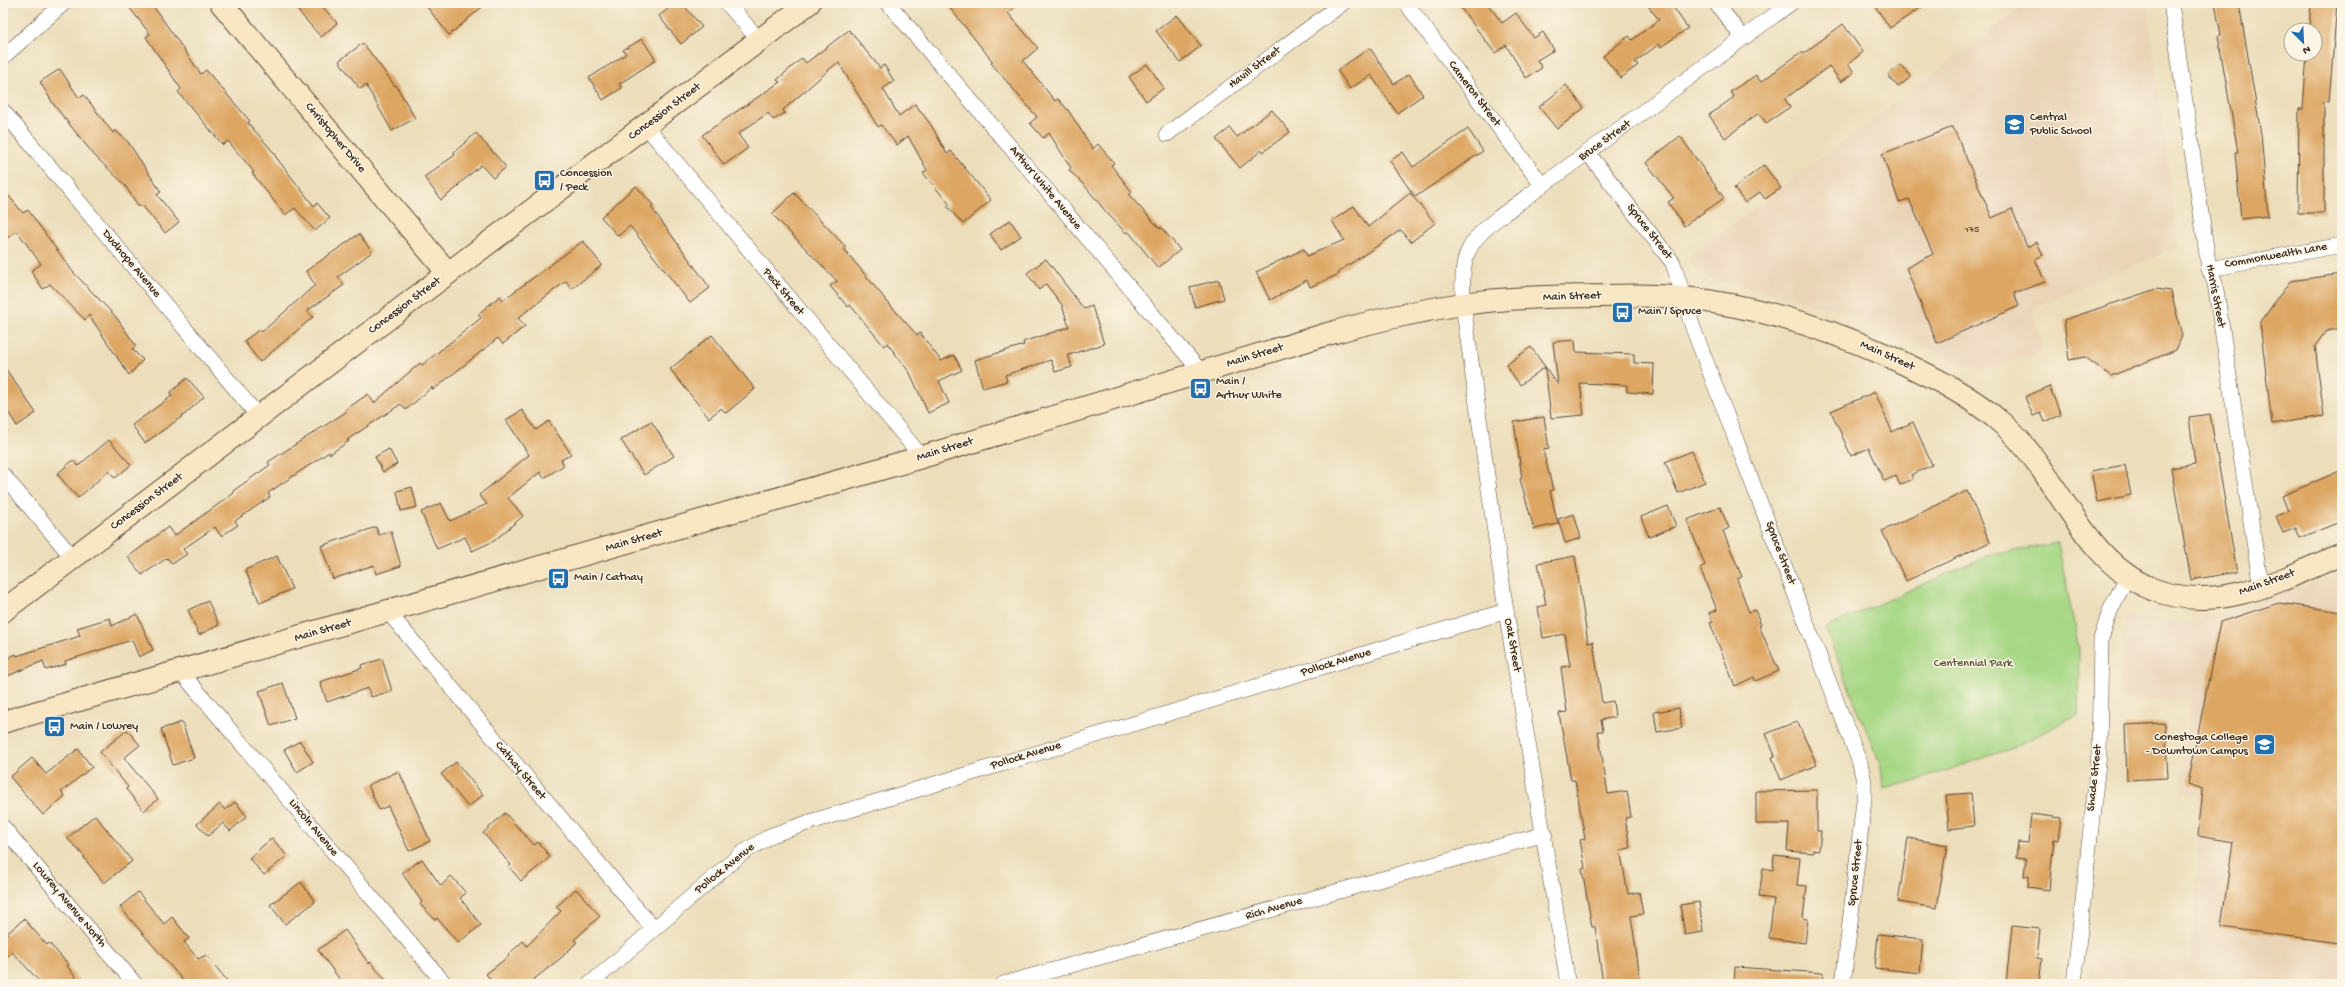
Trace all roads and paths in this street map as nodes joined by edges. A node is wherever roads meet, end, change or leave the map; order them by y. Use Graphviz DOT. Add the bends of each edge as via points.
graph roads {
  1 [pos="64,3"];
  2 [pos="221,3"];
  3 [pos="727,3"];
  4 [pos="809,3"];
  5 [pos="888,3"];
  6 [pos="1343,3"];
  7 [pos="1406,3"];
  8 [pos="1716,3"];
  9 [pos="1790,3"];
  10 [pos="2171,3"];
  11 [pos="1743,38"];
  12 [pos="759,40"];
  13 [pos="3,57"];
  14 [pos="3,111"];
  15 [pos="646,126"];
  16 [pos="1167,134"];
  17 [pos="1588,153"];
  18 [pos="1542,185"];
  19 [pos="2342,245"];
  20 [pos="2210,269"];
  21 [pos="448,274"];
  22 [pos="1684,298"];
  23 [pos="1463,304"];
  24 [pos="1202,373"];
  25 [pos="259,417"];
  26 [pos="922,457"];
  27 [pos="3,475"];
  28 [pos="2342,554"];
  29 [pos="73,558"];
  30 [pos="2127,577"];
  31 [pos="2261,588"];
  32 [pos="3,611"];
  33 [pos="1506,611"];
  34 [pos="388,612"];
  35 [pos="181,672"];
  36 [pos="3,722"];
  37 [pos="3,827"];
  38 [pos="1545,834"];
  39 [pos="653,928"];
  40 [pos="135,984"];
  41 [pos="445,984"];
  42 [pos="590,984"];
  43 [pos="1003,984"];
  44 [pos="1568,984"];
  45 [pos="1843,984"];
  46 [pos="2074,984"];
  1 -- 13 [label="street"];
  2 -- 21 [label="main road, Christopher Drive"];
  3 -- 12 [label="street"];
  4 -- 12 [label="main road, Concession Street"];
  5 -- 24 [label="street, Arthur White Avenue"];
  6 -- 16 [label="street, Havill Street"];
  7 -- 18 [label="street, Cameron Street"];
  8 -- 11 [label="street"];
  9 -- 11 [label="street, Bruce Street"];
  10 -- 20 [label="street, Harris Street"];
  11 -- 17 [label="street, Bruce Street"];
  12 -- 15 [label="main road, Concession Street"];
  14 -- 25 [label="street, Dudhope Avenue"];
  15 -- 21 [label="main road, Concession Street"];
  15 -- 26 [label="street, Peck Street"];
  17 -- 18 [label="street, Bruce Street"];
  17 -- 22 [label="street, Spruce Street" via="1673,263"];
  18 -- 23 [label="street, Bruce Street" via="1474,239 1467,251 1462,273"];
  19 -- 20 [label="street, Commonwealth Lane"];
  20 -- 31 [label="street, Harris Street" via="2215,283"];
  21 -- 25 [label="main road, Concession Street"];
  22 -- 23 [label="main road, Main Street" via="1584,296"];
  22 -- 30 [label="main road, Main Street" via="1746,308 1826,330 1911,366 1973,400 2019,438 2098,551"];
  22 -- 45 [label="street, Spruce Street" via="1693,328 1860,763 1864,800"];
  23 -- 24 [label="main road, Main Street" via="1348,328"];
  23 -- 33 [label="street, Oak Street"];
  24 -- 26 [label="main road, Main Street"];
  25 -- 29 [label="main road, Concession Street"];
  26 -- 34 [label="main road, Main Street"];
  27 -- 29 [label="street"];
  28 -- 31 [label="main road, Main Street"];
  29 -- 32 [label="main road, Concession Street"];
  30 -- 31 [label="main road, Main Street" via="2153,589 2178,596 2201,598 2227,597"];
  30 -- 46 [label="street, Shade Street" via="2110,611 2101,639 2099,754"];
  33 -- 38 [label="street, Oak Street"];
  33 -- 39 [label="street, Pollock Avenue" via="772,835 741,854"];
  34 -- 35 [label="main road, Main Street"];
  34 -- 39 [label="street, Cathay Street"];
  35 -- 36 [label="main road, Main Street"];
  35 -- 41 [label="street, Lincoln Avenue"];
  37 -- 40 [label="street, Lowrey Avenue North"];
  38 -- 43 [label="street, Rich Avenue"];
  38 -- 44 [label="street, Oak Street"];
  39 -- 42 [label="street, Pollock Avenue"];
}
